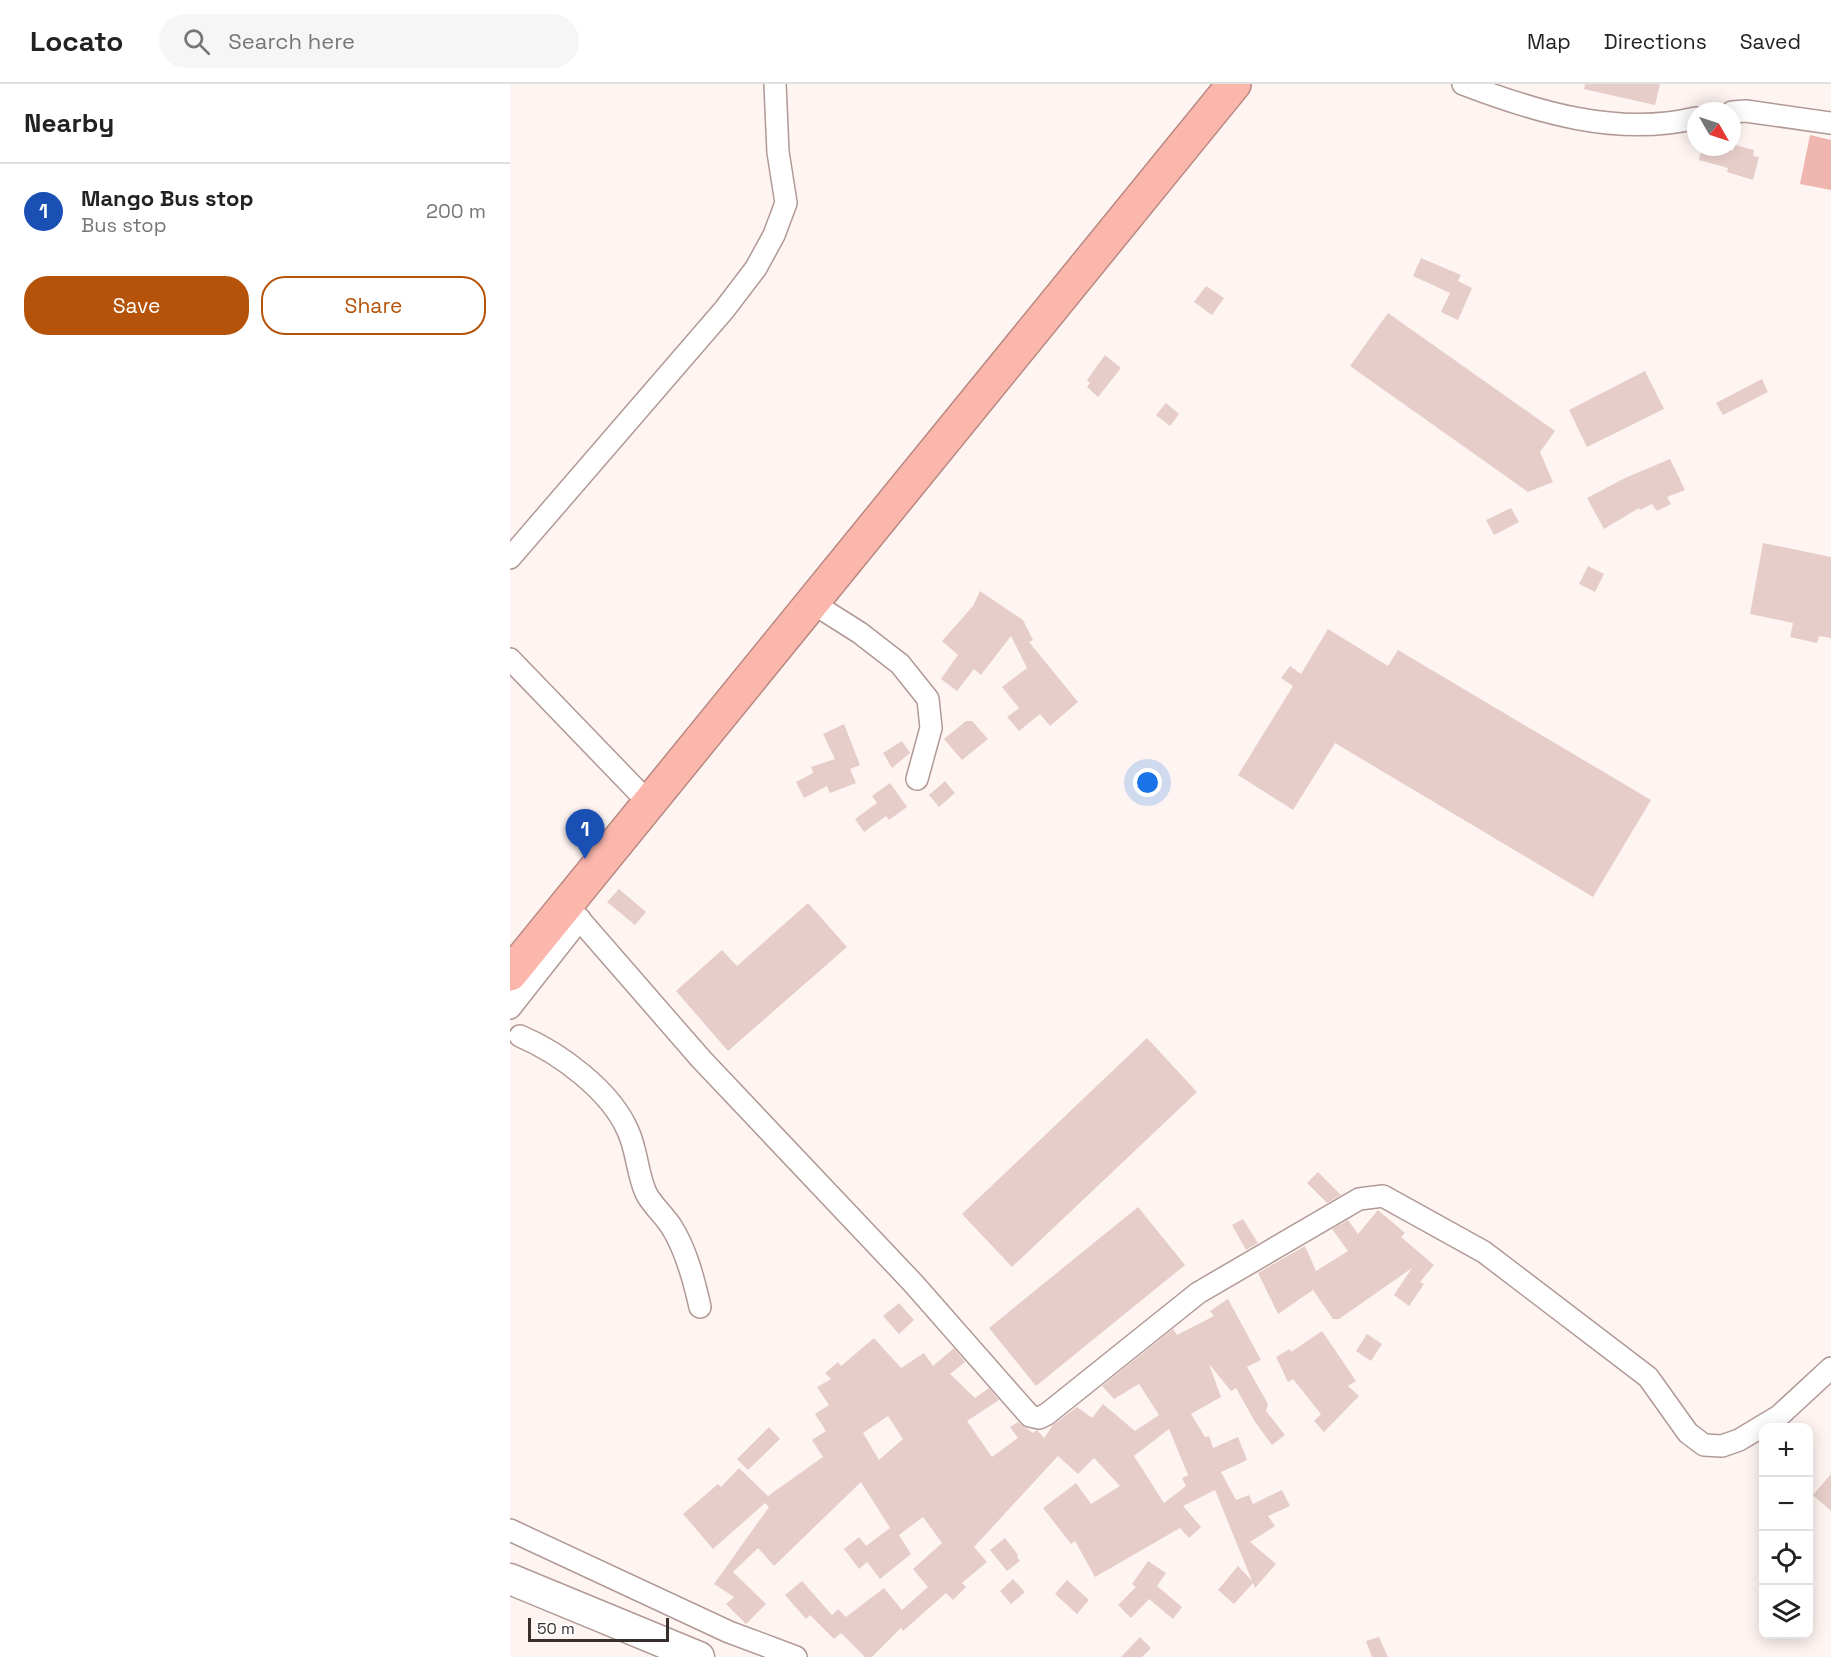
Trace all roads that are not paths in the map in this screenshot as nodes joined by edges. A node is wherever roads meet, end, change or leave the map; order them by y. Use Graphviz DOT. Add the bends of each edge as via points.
graph roads {
  1 [pos="775,84"];
  2 [pos="1234,84"];
  3 [pos="1463,84"];
  4 [pos="1741,111"];
  5 [pos="1687,119"];
  6 [pos="1831,123"];
  7 [pos="510,558"];
  8 [pos="811,602"];
  9 [pos="510,658"];
  10 [pos="917,779"];
  11 [pos="649,803"];
  12 [pos="573,912"];
  13 [pos="515,971"];
  14 [pos="510,1008"];
  15 [pos="520,1036"];
  16 [pos="700,1307"];
  17 [pos="1831,1368"];
  18 [pos="510,1530"];
  19 [pos="510,1579"];
  20 [pos="699,1657"];
  21 [pos="796,1657"];
  1 -- 7 [label="street" via="778,152 786,203 756,268"];
  2 -- 8 [label="highway"];
  3 -- 5 [label="street" via="1501,99 1589,121 1641,126"];
  4 -- 6 [label="street"];
  8 -- 10 [label="street" via="900,664 928,699 931,728"];
  8 -- 11 [label="highway"];
  9 -- 11 [label="street"];
  11 -- 12 [label="highway"];
  12 -- 13 [label="highway"];
  12 -- 14 [label="street"];
  12 -- 17 [label="street" via="701,1059 913,1283 1030,1416 1039,1418 1047,1413 1198,1293 1359,1199 1383,1196 1484,1252 1648,1377 1688,1433 1704,1444 1722,1446 1739,1440 1779,1416"];
  15 -- 16 [label="street" via="585,1078 608,1097 621,1115 646,1194 672,1228"];
  18 -- 21 [label="street" via="729,1632"];
  19 -- 20 [label="main road"];
}
